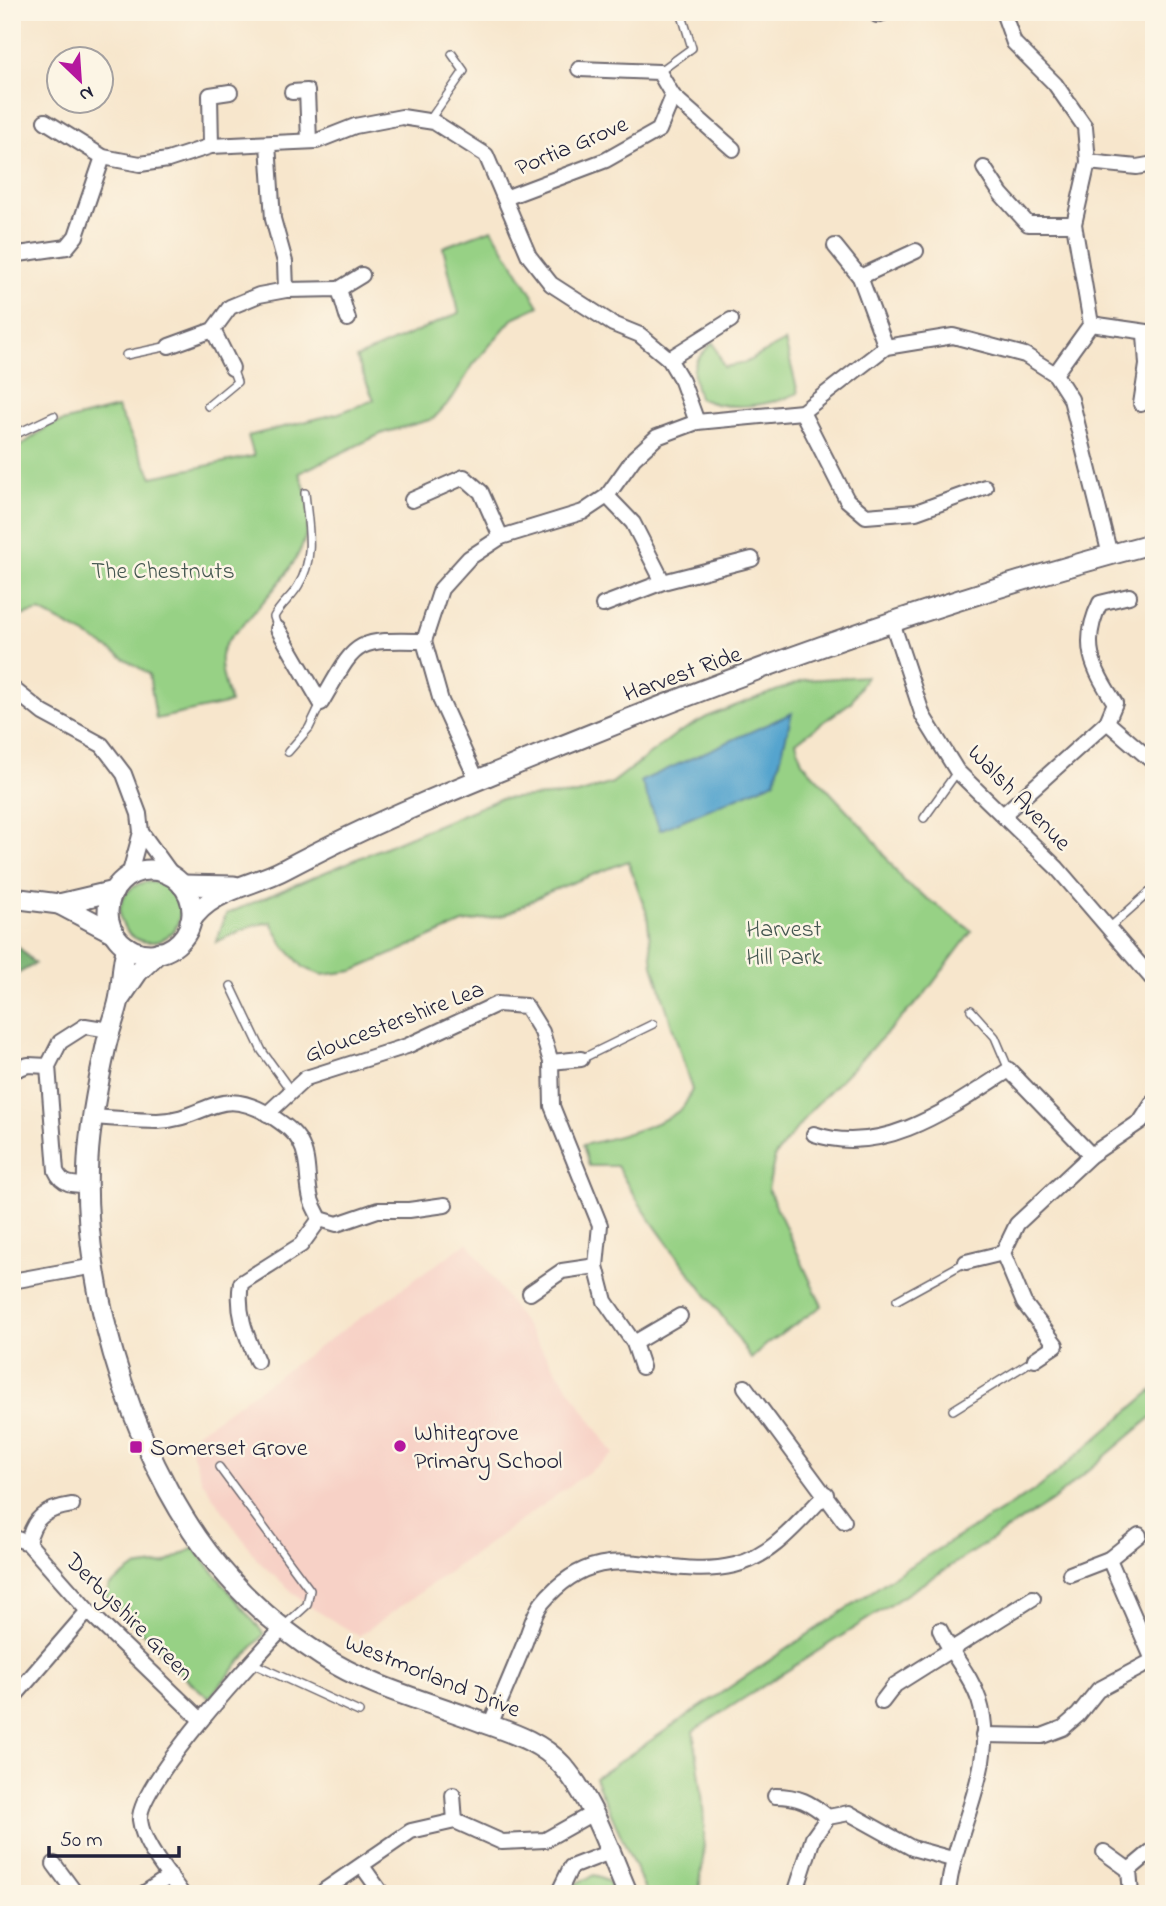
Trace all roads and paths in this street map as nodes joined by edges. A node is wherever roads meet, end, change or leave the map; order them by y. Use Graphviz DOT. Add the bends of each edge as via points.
graph roads {
  1 [pos="681,12"];
  2 [pos="1003,12"];
  3 [pos="452,54"];
  4 [pos="579,69"];
  5 [pos="659,72"];
  6 [pos="230,92"];
  7 [pos="292,92"];
  8 [pos="673,96"];
  9 [pos="45,121"];
  10 [pos="429,121"];
  11 [pos="309,141"];
  12 [pos="268,144"];
  13 [pos="211,146"];
  14 [pos="733,149"];
  15 [pos="103,157"];
  16 [pos="1088,162"];
  17 [pos="1154,164"];
  18 [pos="984,168"];
  19 [pos="505,198"];
  20 [pos="1074,223"];
  21 [pos="835,246"];
  22 [pos="916,251"];
  23 [pos="12,255"];
  24 [pos="362,275"];
  25 [pos="860,277"];
  26 [pos="339,289"];
  27 [pos="286,290"];
  28 [pos="348,319"];
  29 [pos="731,320"];
  30 [pos="1091,324"];
  31 [pos="213,330"];
  32 [pos="1149,333"];
  33 [pos="169,346"];
  34 [pos="886,347"];
  35 [pos="126,355"];
  36 [pos="669,359"];
  37 [pos="232,368"];
  38 [pos="1055,374"];
  39 [pos="1141,404"];
  40 [pos="208,406"];
  41 [pos="802,412"];
  42 [pos="54,415"];
  43 [pos="697,422"];
  44 [pos="12,436"];
  45 [pos="985,487"];
  46 [pos="305,494"];
  47 [pos="607,496"];
  48 [pos="412,500"];
  49 [pos="500,537"];
  50 [pos="1154,543"];
  51 [pos="1110,555"];
  52 [pos="752,559"];
  53 [pos="663,582"];
  54 [pos="1129,596"];
  55 [pos="603,605"];
  56 [pos="892,622"];
  57 [pos="278,629"];
  58 [pos="424,641"];
  59 [pos="14,693"];
  60 [pos="321,703"];
  61 [pos="1107,722"];
  62 [pos="288,752"];
  63 [pos="1152,761"];
  64 [pos="957,771"];
  65 [pos="477,780"];
  66 [pos="1003,815"];
  67 [pos="924,818"];
  68 [pos="141,832"];
  69 [pos="129,876"];
  70 [pos="179,882"];
  71 [pos="243,885"];
  72 [pos="1154,888"];
  73 [pos="114,891"];
  74 [pos="12,898"];
  75 [pos="59,904"];
  76 [pos="190,922"];
  77 [pos="1109,929"];
  78 [pos="121,940"];
  79 [pos="159,952"];
  80 [pos="1154,981"];
  81 [pos="231,986"];
  82 [pos="119,1000"];
  83 [pos="971,1010"];
  84 [pos="653,1024"];
  85 [pos="110,1030"];
  86 [pos="581,1059"];
  87 [pos="551,1062"];
  88 [pos="48,1066"];
  89 [pos="1009,1070"];
  90 [pos="12,1071"];
  91 [pos="291,1092"];
  92 [pos="1154,1101"];
  93 [pos="267,1114"];
  94 [pos="93,1117"];
  95 [pos="814,1134"];
  96 [pos="1091,1155"];
  97 [pos="88,1185"];
  98 [pos="445,1205"];
  99 [pos="320,1219"];
  100 [pos="1003,1253"];
  101 [pos="966,1262"];
  102 [pos="95,1266"];
  103 [pos="596,1266"];
  104 [pos="12,1281"];
  105 [pos="530,1293"];
  106 [pos="897,1300"];
  107 [pos="680,1316"];
  108 [pos="634,1343"];
  109 [pos="1035,1359"];
  110 [pos="257,1361"];
  111 [pos="642,1367"];
  112 [pos="746,1387"];
  113 [pos="953,1410"];
  114 [pos="219,1467"];
  115 [pos="826,1494"];
  116 [pos="72,1505"];
  117 [pos="844,1521"];
  118 [pos="1139,1535"];
  119 [pos="12,1537"];
  120 [pos="28,1543"];
  121 [pos="1109,1559"];
  122 [pos="1070,1574"];
  123 [pos="1033,1598"];
  124 [pos="88,1611"];
  125 [pos="282,1629"];
  126 [pos="940,1630"];
  127 [pos="949,1651"];
  128 [pos="1153,1660"];
  129 [pos="252,1663"];
  130 [pos="12,1699"];
  131 [pos="882,1702"];
  132 [pos="359,1712"];
  133 [pos="201,1720"];
  134 [pos="490,1725"];
  135 [pos="983,1735"];
  136 [pos="453,1794"];
  137 [pos="775,1797"];
  138 [pos="593,1813"];
  139 [pos="828,1817"];
  140 [pos="455,1821"];
  141 [pos="1154,1849"];
  142 [pos="610,1852"];
  143 [pos="1104,1852"];
  144 [pos="952,1859"];
  145 [pos="54,1864"];
  146 [pos="362,1866"];
  147 [pos="1129,1870"];
  148 [pos="170,1876"];
  149 [pos="325,1890"];
  150 [pos="76,1894"];
  151 [pos="142,1894"];
  152 [pos="182,1894"];
  153 [pos="382,1894"];
  154 [pos="558,1894"];
  155 [pos="628,1894"];
  156 [pos="795,1894"];
  157 [pos="948,1894"];
  158 [pos="1131,1894"];
  1 -- 5 [label="lane" via="692,48"];
  2 -- 16 [label="street" via="1014,43 1055,84 1085,127"];
  3 -- 10 [label="lane" via="464,71"];
  4 -- 5 [label="street"];
  5 -- 8 [label="street"];
  6 -- 13 [label="street" via="210,95"];
  7 -- 11 [label="street" via="307,91"];
  8 -- 14 [label="street"];
  8 -- 19 [label="street, Portia Grove" via="659,131 606,160"];
  9 -- 15 [label="street"];
  10 -- 11 [label="street" via="402,117"];
  10 -- 19 [label="street" via="486,155"];
  11 -- 12 [label="street"];
  12 -- 13 [label="street"];
  12 -- 27 [label="street" via="273,219 285,262"];
  13 -- 15 [label="street" via="140,164"];
  15 -- 23 [label="street" via="76,236 67,247"];
  16 -- 17 [label="street" via="1137,167"];
  16 -- 20 [label="street"];
  18 -- 20 [label="street" via="1028,224"];
  19 -- 36 [label="street" via="529,256 551,284 613,324 640,335"];
  20 -- 30 [label="street"];
  21 -- 25 [label="street"];
  22 -- 25 [label="street"];
  24 -- 26 [label="street"];
  25 -- 34 [label="street"];
  26 -- 27 [label="street"];
  26 -- 28 [label="street"];
  27 -- 31 [label="street" via="230,307"];
  29 -- 36 [label="street"];
  30 -- 32 [label="street"];
  30 -- 38 [label="street"];
  31 -- 33 [label="street"];
  31 -- 37 [label="street"];
  32 -- 39 [label="street"];
  33 -- 35 [label="lane"];
  34 -- 38 [label="street" via="953,335 1025,355"];
  34 -- 41 [label="street"];
  36 -- 43 [label="street"];
  37 -- 40 [label="lane" via="237,382"];
  38 -- 51 [label="street" via="1071,399"];
  41 -- 43 [label="street"];
  41 -- 45 [label="street" via="847,500 866,516 916,512"];
  42 -- 44 [label="lane"];
  43 -- 47 [label="street" via="657,437 634,458"];
  46 -- 57 [label="lane" via="310,553 297,589 274,617"];
  47 -- 49 [label="street" via="583,512"];
  47 -- 53 [label="street" via="633,523"];
  48 -- 49 [label="street" via="464,477 481,492"];
  49 -- 58 [label="street" via="470,558 441,589"];
  50 -- 51 [label="street, Harvest Ride"];
  51 -- 56 [label="street, Harvest Ride"];
  52 -- 53 [label="street"];
  53 -- 55 [label="street"];
  54 -- 61 [label="street" via="1100,603 1089,626 1091,658 1115,703"];
  56 -- 64 [label="street, Walsh Avenue" via="923,716"];
  56 -- 65 [label="street, Harvest Ride" via="655,708"];
  57 -- 60 [label="street"];
  58 -- 60 [label="street" via="369,642 356,648"];
  58 -- 65 [label="street" via="442,701"];
  59 -- 68 [label="street" via="102,745 124,774"];
  60 -- 62 [label="lane" via="309,728"];
  61 -- 63 [label="street"];
  61 -- 66 [label="street"];
  64 -- 66 [label="street, Walsh Avenue"];
  64 -- 67 [label="lane"];
  65 -- 71 [label="street, Harvest Ride"];
  66 -- 77 [label="street, Walsh Avenue"];
  68 -- 69 [label="street"];
  68 -- 70 [label="street"];
  69 -- 70 [label="street" via="153,870"];
  69 -- 73 [label="street"];
  70 -- 71 [label="street, Harvest Ride"];
  70 -- 76 [label="street" via="189,897"];
  71 -- 76 [label="street, Harvest Ride" via="197,911"];
  72 -- 77 [label="lane"];
  73 -- 75 [label="street"];
  73 -- 78 [label="street" via="108,912"];
  74 -- 75 [label="street"];
  75 -- 78 [label="street"];
  76 -- 79 [label="street" via="179,942"];
  77 -- 80 [label="street, Walsh Avenue"];
  78 -- 79 [label="street" via="143,953"];
  78 -- 82 [label="street, Westmorland Drive"];
  79 -- 82 [label="street, Westmorland Drive"];
  81 -- 91 [label="lane" via="275,1074"];
  82 -- 85 [label="street, Westmorland Drive"];
  83 -- 89 [label="lane" via="995,1037"];
  84 -- 86 [label="lane"];
  85 -- 88 [label="street" via="85,1026 61,1042"];
  85 -- 94 [label="street, Westmorland Drive"];
  86 -- 87 [label="street"];
  87 -- 91 [label="street, Gloucestershire Lea" via="542,1032 526,1006 497,1004 407,1046 306,1078"];
  87 -- 103 [label="street, Gloucestershire Lea" via="552,1106 600,1224"];
  88 -- 90 [label="street" via="28,1065"];
  88 -- 97 [label="street" via="55,1171 69,1184"];
  89 -- 95 [label="street" via="936,1116 890,1134 834,1141"];
  89 -- 96 [label="street"];
  91 -- 93 [label="street, Gloucestershire Lea"];
  92 -- 96 [label="street" via="1141,1121"];
  93 -- 94 [label="street" via="233,1101 156,1121"];
  93 -- 99 [label="street" via="287,1126 299,1141"];
  94 -- 97 [label="street, Westmorland Drive"];
  96 -- 100 [label="street" via="1017,1223"];
  97 -- 102 [label="street, Westmorland Drive"];
  98 -- 99 [label="street" via="378,1210 337,1224"];
  99 -- 110 [label="street" via="301,1245 242,1283 238,1300 243,1328"];
  100 -- 101 [label="street"];
  100 -- 109 [label="street" via="1024,1303 1056,1345"];
  101 -- 106 [label="lane"];
  102 -- 104 [label="street"];
  102 -- 125 [label="street, Westmorland Drive" via="110,1342 144,1441 186,1520 228,1577"];
  103 -- 105 [label="street" via="562,1271"];
  103 -- 108 [label="street, Gloucestershire Lea" via="605,1301"];
  107 -- 108 [label="street"];
  108 -- 111 [label="street, Gloucestershire Lea"];
  109 -- 113 [label="lane"];
  112 -- 115 [label="street"];
  114 -- 125 [label="lane" via="310,1590 307,1605"];
  115 -- 117 [label="street"];
  115 -- 134 [label="street" via="770,1549 737,1564 701,1569 621,1559 583,1569 540,1605"];
  116 -- 120 [label="street" via="51,1508 39,1517"];
  118 -- 121 [label="street"];
  119 -- 120 [label="street, Derbyshire Green"];
  120 -- 124 [label="street, Derbyshire Green"];
  121 -- 122 [label="street"];
  121 -- 128 [label="street"];
  123 -- 127 [label="street"];
  124 -- 130 [label="street"];
  124 -- 133 [label="street, Derbyshire Green"];
  125 -- 129 [label="street"];
  125 -- 134 [label="street, Westmorland Drive" via="350,1672"];
  126 -- 127 [label="street"];
  127 -- 131 [label="street" via="895,1685"];
  127 -- 135 [label="street" via="966,1670 979,1699"];
  128 -- 135 [label="street" via="1098,1690 1063,1728 1042,1737"];
  129 -- 132 [label="lane"];
  129 -- 133 [label="street"];
  133 -- 148 [label="street" via="157,1780 139,1818"];
  134 -- 138 [label="street, Westmorland Drive" via="529,1740 553,1758 578,1786"];
  135 -- 144 [label="street" via="976,1786"];
  136 -- 140 [label="street"];
  137 -- 139 [label="street" via="796,1796"];
  138 -- 140 [label="street" via="545,1840 502,1842"];
  138 -- 142 [label="street, Westmorland Drive"];
  139 -- 144 [label="street" via="849,1813 912,1848"];
  139 -- 156 [label="street" via="813,1838"];
  140 -- 146 [label="street" via="411,1831"];
  141 -- 147 [label="street"];
  142 -- 154 [label="street" via="571,1867"];
  142 -- 155 [label="street, Westmorland Drive"];
  143 -- 147 [label="street"];
  144 -- 157 [label="street"];
  145 -- 150 [label="street"];
  146 -- 149 [label="street"];
  146 -- 153 [label="street"];
  147 -- 158 [label="street"];
  148 -- 151 [label="street"];
  148 -- 152 [label="street"];
}
